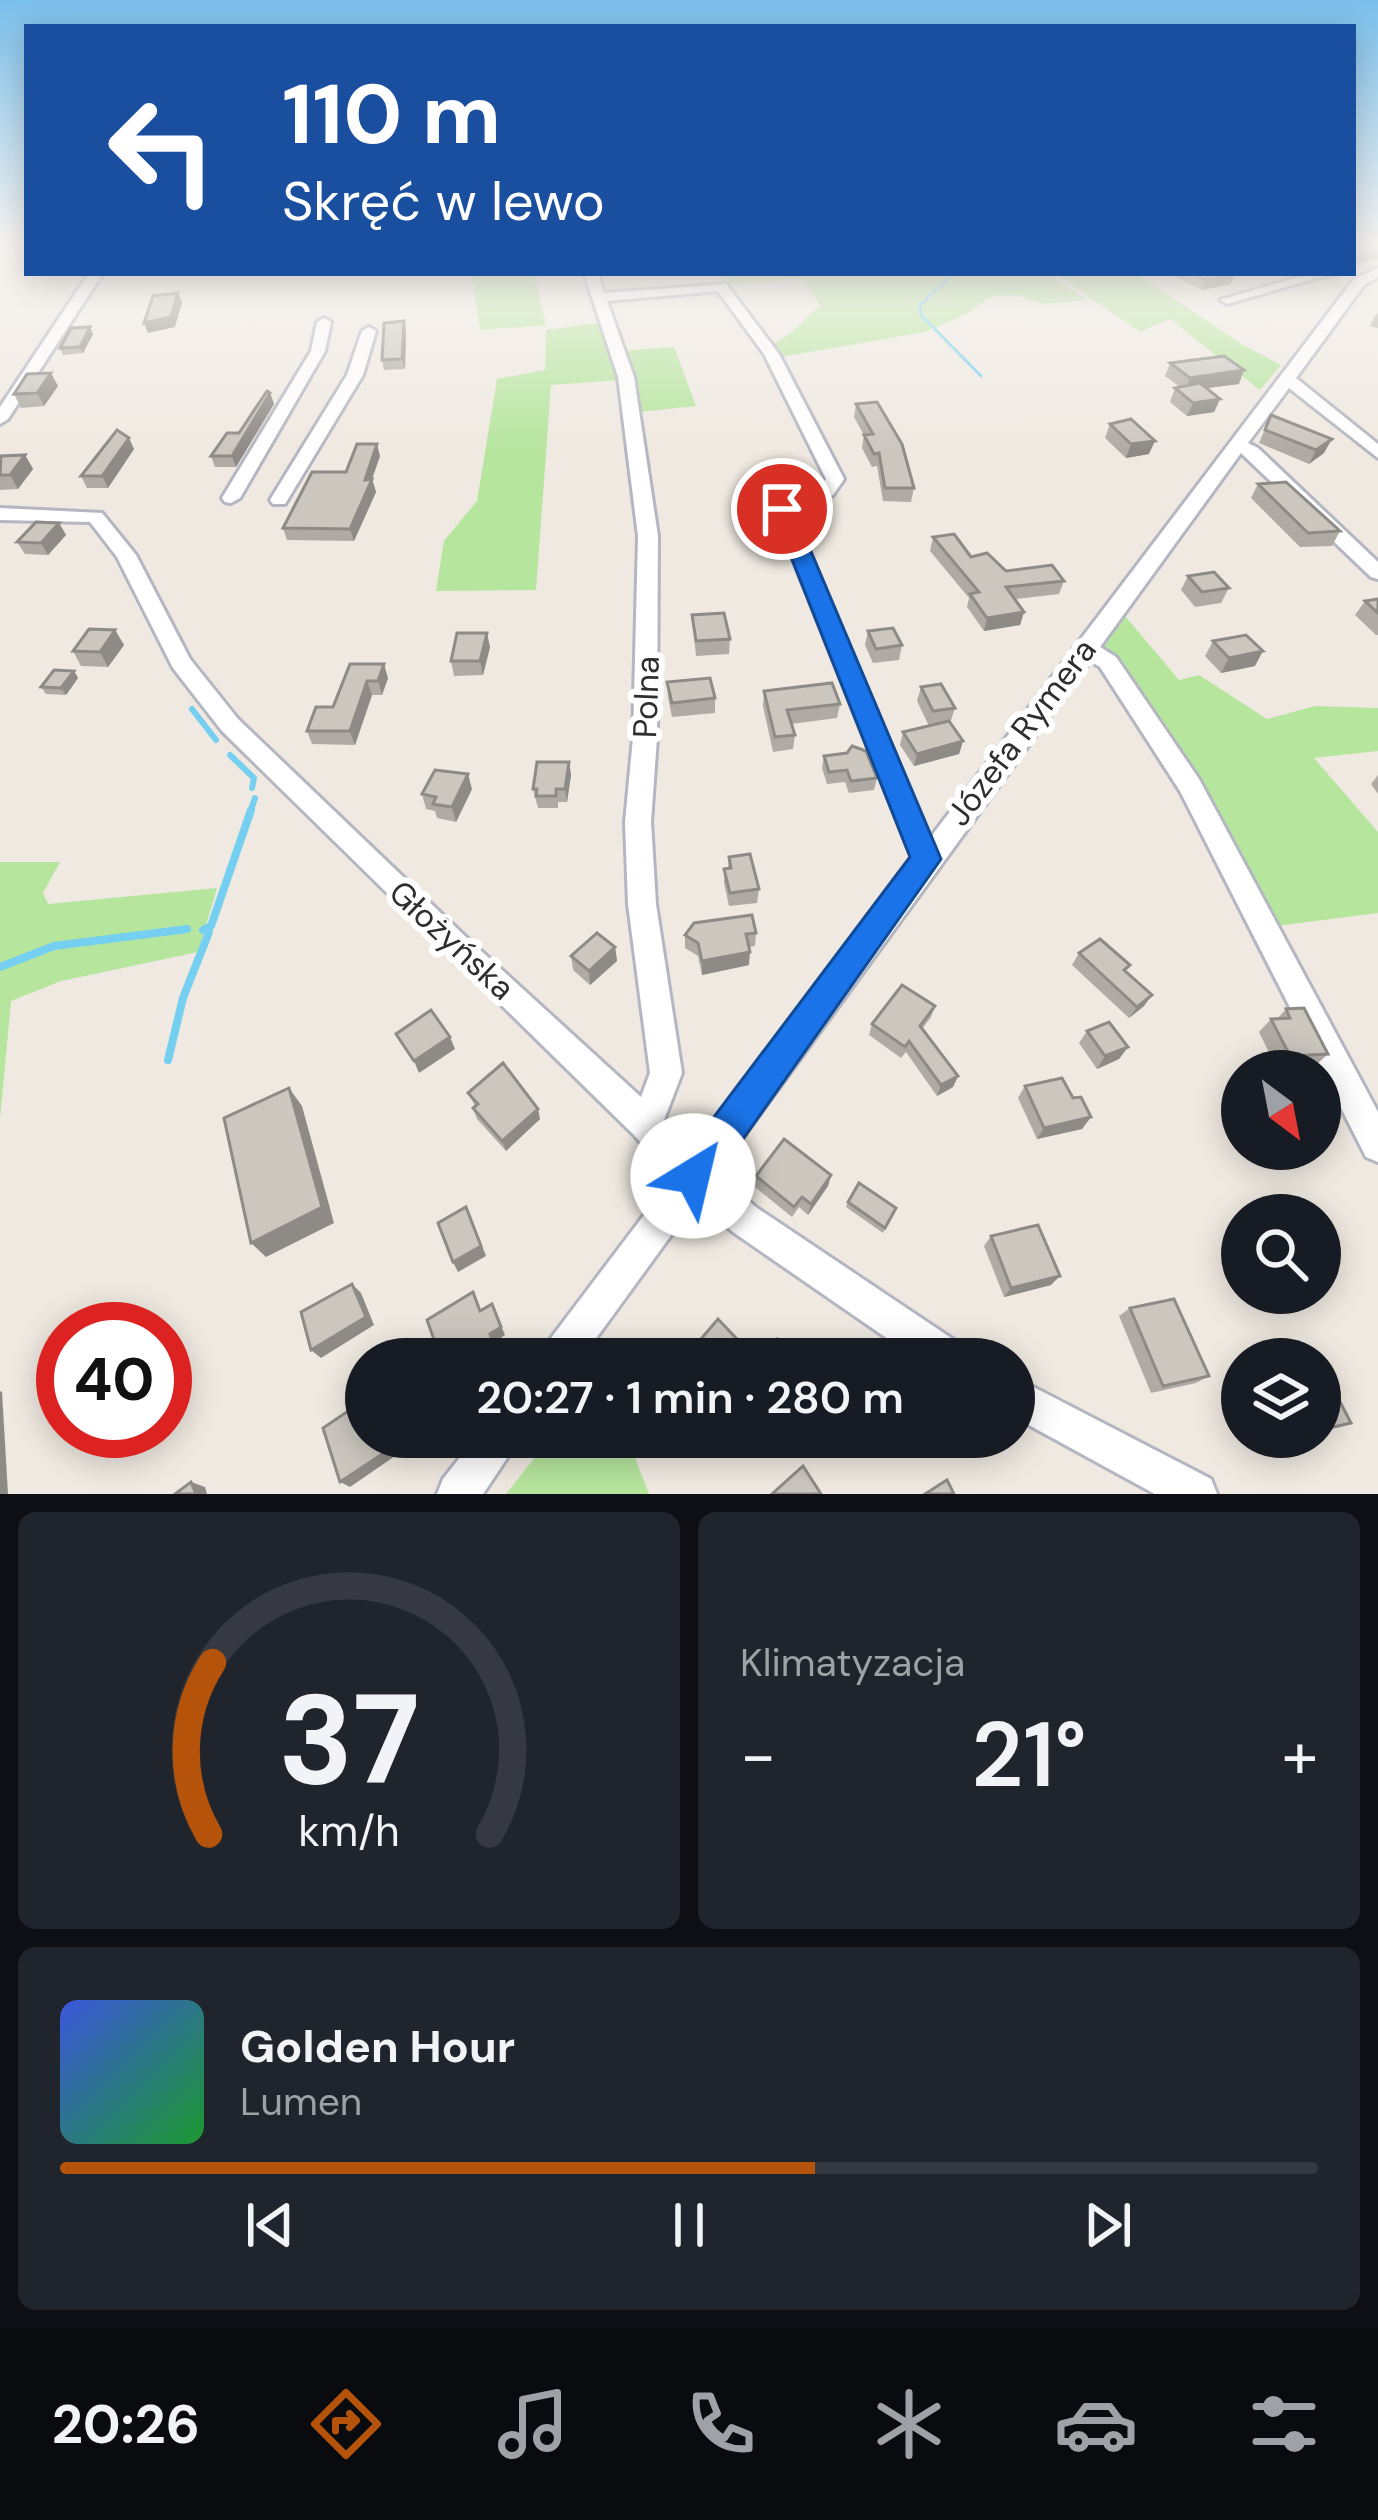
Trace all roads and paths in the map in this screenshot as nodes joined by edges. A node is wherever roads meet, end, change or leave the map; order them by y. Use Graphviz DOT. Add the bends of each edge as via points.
graph roads {
  1 [pos="71,312"];
  2 [pos="605,312"];
  3 [pos="743,312"];
  4 [pos="1340,312"];
  5 [pos="324,322"];
  6 [pos="369,331"];
  7 [pos="1287,379"];
  8 [pos="0,419"];
  9 [pos="1236,444"];
  10 [pos="1378,453"];
  11 [pos="231,498"];
  12 [pos="279,500"];
  13 [pos="0,514"];
  14 [pos="1378,573"];
  15 [pos="1083,647"];
  16 [pos="926,859"];
  17 [pos="646,1124"];
  18 [pos="1378,1145"];
  19 [pos="693,1176"];
  20 [pos="574,1338"];
  21 [pos="919,1338"];
  22 [pos="1035,1407"];
  23 [pos="485,1458"];
  24 [pos="458,1494"];
  25 [pos="1196,1494"];
  1 -- 8 [label="street"];
  2 -- 17 [label="street, Polna" via="626,377 649,557 638,822 666,1072"];
  3 -- 16 [label="street" via="835,479 827,491 782,509"];
  4 -- 7 [label="street, Józefa Rymera"];
  5 -- 11 [label="street" via="318,351"];
  6 -- 12 [label="street" via="355,375"];
  7 -- 9 [label="street, Józefa Rymera"];
  7 -- 10 [label="street"];
  9 -- 14 [label="street"];
  9 -- 15 [label="street, Józefa Rymera"];
  13 -- 17 [label="street, Głożyńska" via="95,517 126,555 181,663 230,725"];
  15 -- 16 [label="street, Józefa Rymera"];
  15 -- 18 [label="street" via="1108,662 1190,786"];
  16 -- 19 [label="street, Józefa Rymera"];
  17 -- 19 [label="street, Głożyńska"];
  19 -- 20 [label="street, Józefa Rymera"];
  19 -- 21 [label="street, Głożyńska"];
  22 -- 25 [label="street"];
  23 -- 24 [label="street"];
}
